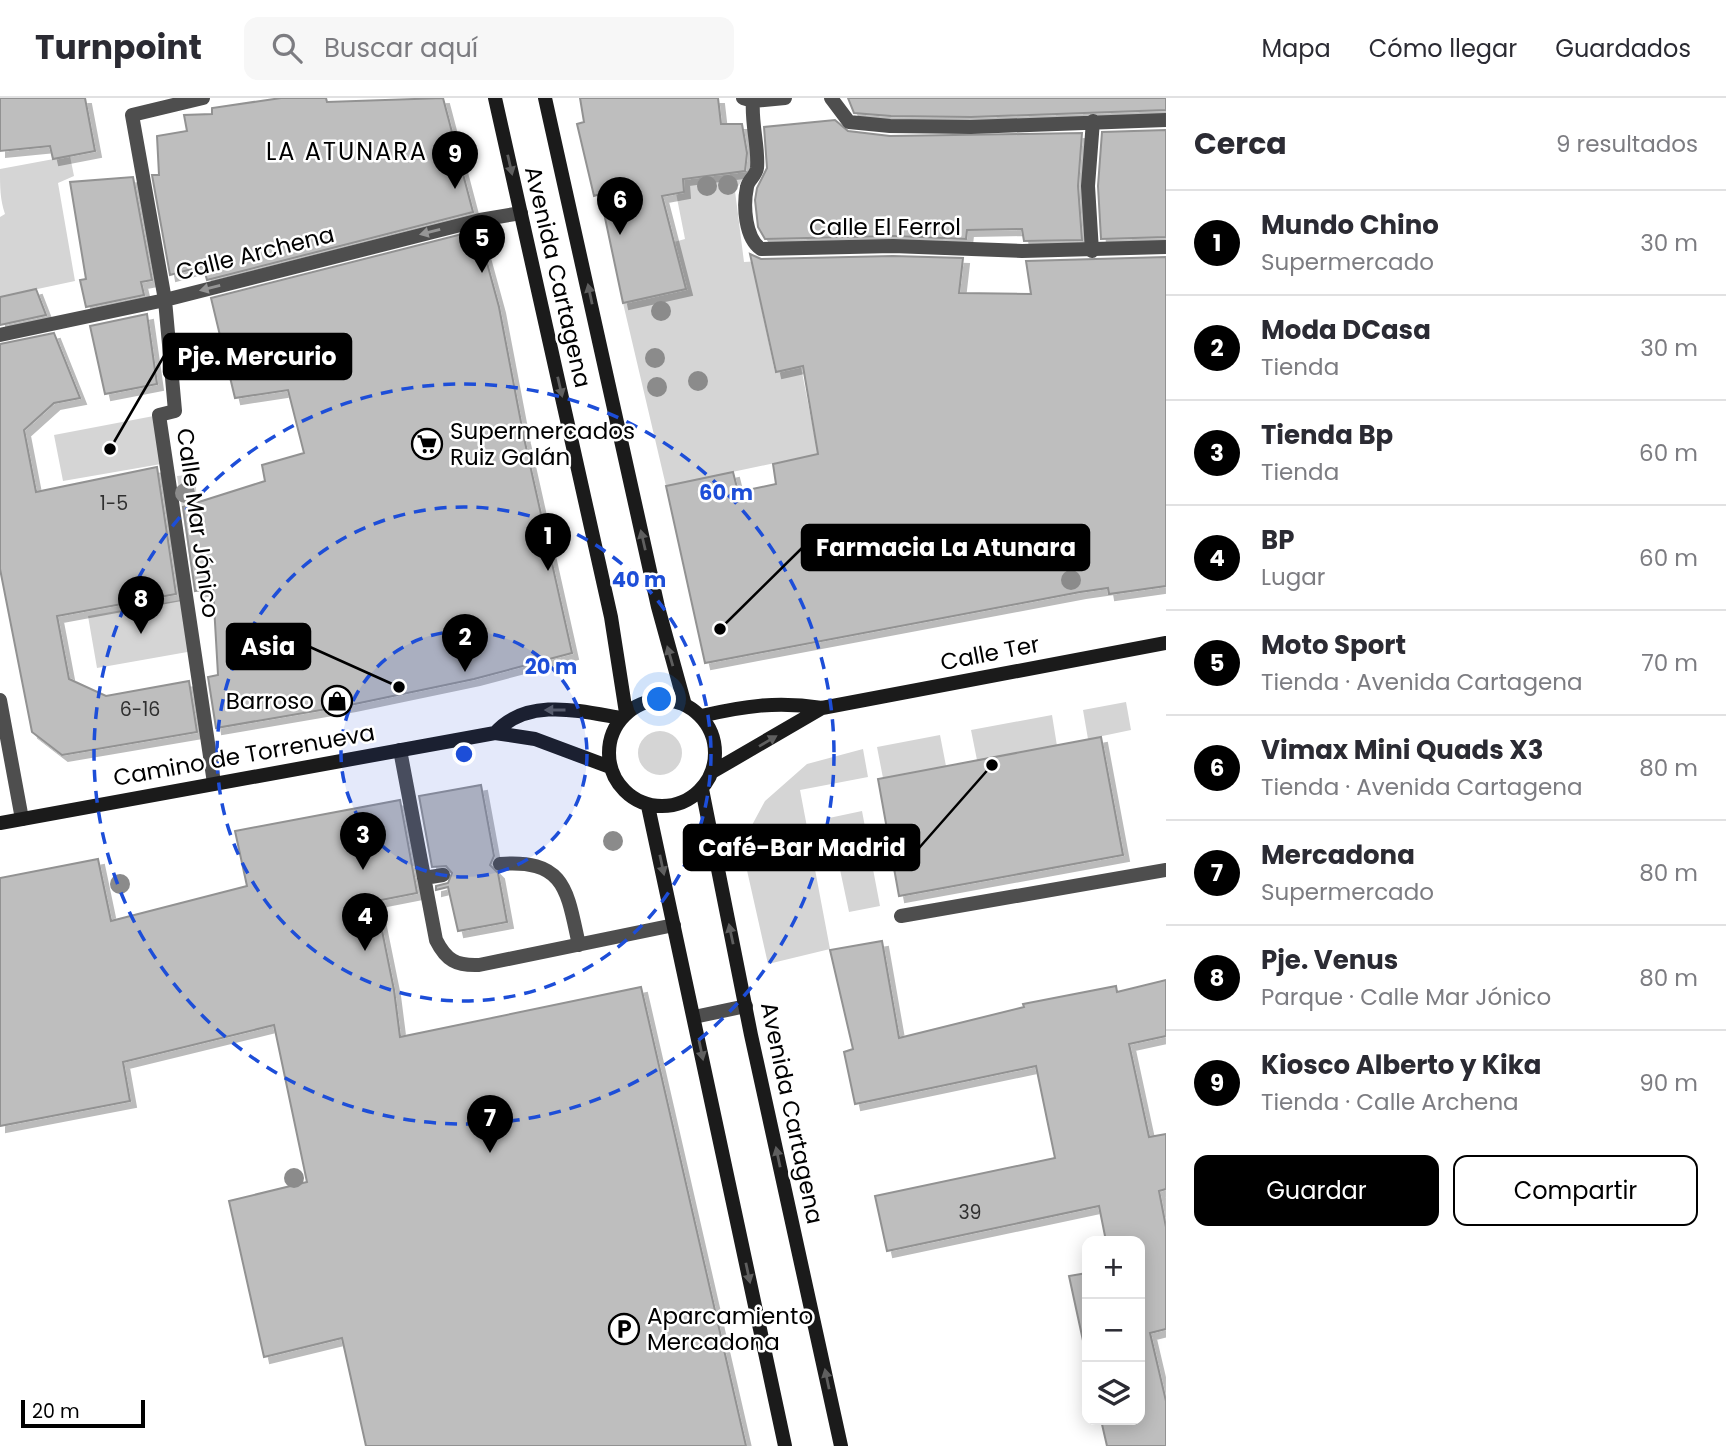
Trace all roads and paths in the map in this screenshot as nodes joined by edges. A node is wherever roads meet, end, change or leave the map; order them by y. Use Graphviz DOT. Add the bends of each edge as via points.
graph roads {
  1 [pos="203,98"];
  2 [pos="495,98"];
  3 [pos="545,98"];
  4 [pos="785,98"];
  5 [pos="831,98"];
  6 [pos="748,100"];
  7 [pos="1166,120"];
  8 [pos="1093,121"];
  9 [pos="521,212"];
  10 [pos="1166,247"];
  11 [pos="1092,251"];
  12 [pos="165,300"];
  13 [pos="0,335"];
  14 [pos="1166,643"];
  15 [pos="0,700"];
  16 [pos="685,705"];
  17 [pos="821,708"];
  18 [pos="624,715"];
  19 [pos="701,716"];
  20 [pos="495,733"];
  21 [pos="400,750"];
  22 [pos="610,767"];
  23 [pos="712,772"];
  24 [pos="214,783"];
  25 [pos="702,789"];
  26 [pos="648,806"];
  27 [pos="22,819"];
  28 [pos="0,823"];
  29 [pos="500,864"];
  30 [pos="1166,870"];
  31 [pos="443,875"];
  32 [pos="424,878"];
  33 [pos="901,916"];
  34 [pos="674,925"];
  35 [pos="579,945"];
  36 [pos="746,1006"];
  37 [pos="694,1017"];
  38 [pos="785,1446"];
  39 [pos="841,1446"];
  1 -- 12 [label="street, Calle Mar Jónico" via="132,115"];
  2 -- 9 [label="main road, Avenida Cartagena, one-way"];
  16 -- 3 [label="main road, Avenida Cartagena, one-way" via="658,607"];
  4 -- 6 [label="street"];
  5 -- 8 [label="street" via="843,116 859,124 971,127"];
  6 -- 11 [label="street, Calle El Ferrol" via="757,167 747,184 748,228 755,245 772,250 893,246"];
  7 -- 8 [label="street"];
  8 -- 11 [label="street" via="1088,186"];
  9 -- 12 [label="street, Calle Archena, one-way"];
  9 -- 18 [label="main road, Avenida Cartagena, one-way" via="611,617"];
  10 -- 11 [label="street, Calle El Ferrol"];
  12 -- 13 [label="street, Calle Archena"];
  12 -- 24 [label="street, Calle Mar Jónico" via="175,411 159,415"];
  14 -- 17 [label="main road, Calle Ter"];
  15 -- 27 [label="street"];
  16 -- 18 [label="main road" via="655,700"];
  16 -- 19 [label="main road"];
  17 -- 19 [label="main road, Calle Ter" via="785,702"];
  23 -- 17 [label="main road, Calle Ter, one-way"];
  18 -- 20 [label="main road, Camino de Torrenueva, one-way" via="536,711 512,717"];
  18 -- 22 [label="main road" via="612,732"];
  19 -- 23 [label="main road" via="714,743"];
  20 -- 21 [label="main road, Camino de Torrenueva"];
  20 -- 22 [label="main road, Camino de Torrenueva" via="535,739"];
  21 -- 24 [label="main road, Camino de Torrenueva"];
  21 -- 32 [label="street"];
  22 -- 26 [label="main road" via="626,793"];
  23 -- 25 [label="main road"];
  24 -- 27 [label="main road, Camino de Torrenueva"];
  25 -- 26 [label="main road" via="677,805"];
  36 -- 25 [label="main road, Avenida Cartagena, one-way"];
  26 -- 34 [label="main road, one-way"];
  27 -- 28 [label="main road, Camino de Torrenueva"];
  29 -- 35 [label="street" via="525,862 543,866 556,876 570,906"];
  30 -- 33 [label="street"];
  31 -- 32 [label="street"];
  32 -- 35 [label="street" via="436,940 453,962 479,965"];
  34 -- 35 [label="street"];
  34 -- 37 [label="main road"];
  36 -- 37 [label="street"];
  39 -- 36 [label="main road, Avenida Cartagena, one-way"];
  37 -- 38 [label="main road, one-way"];
}
